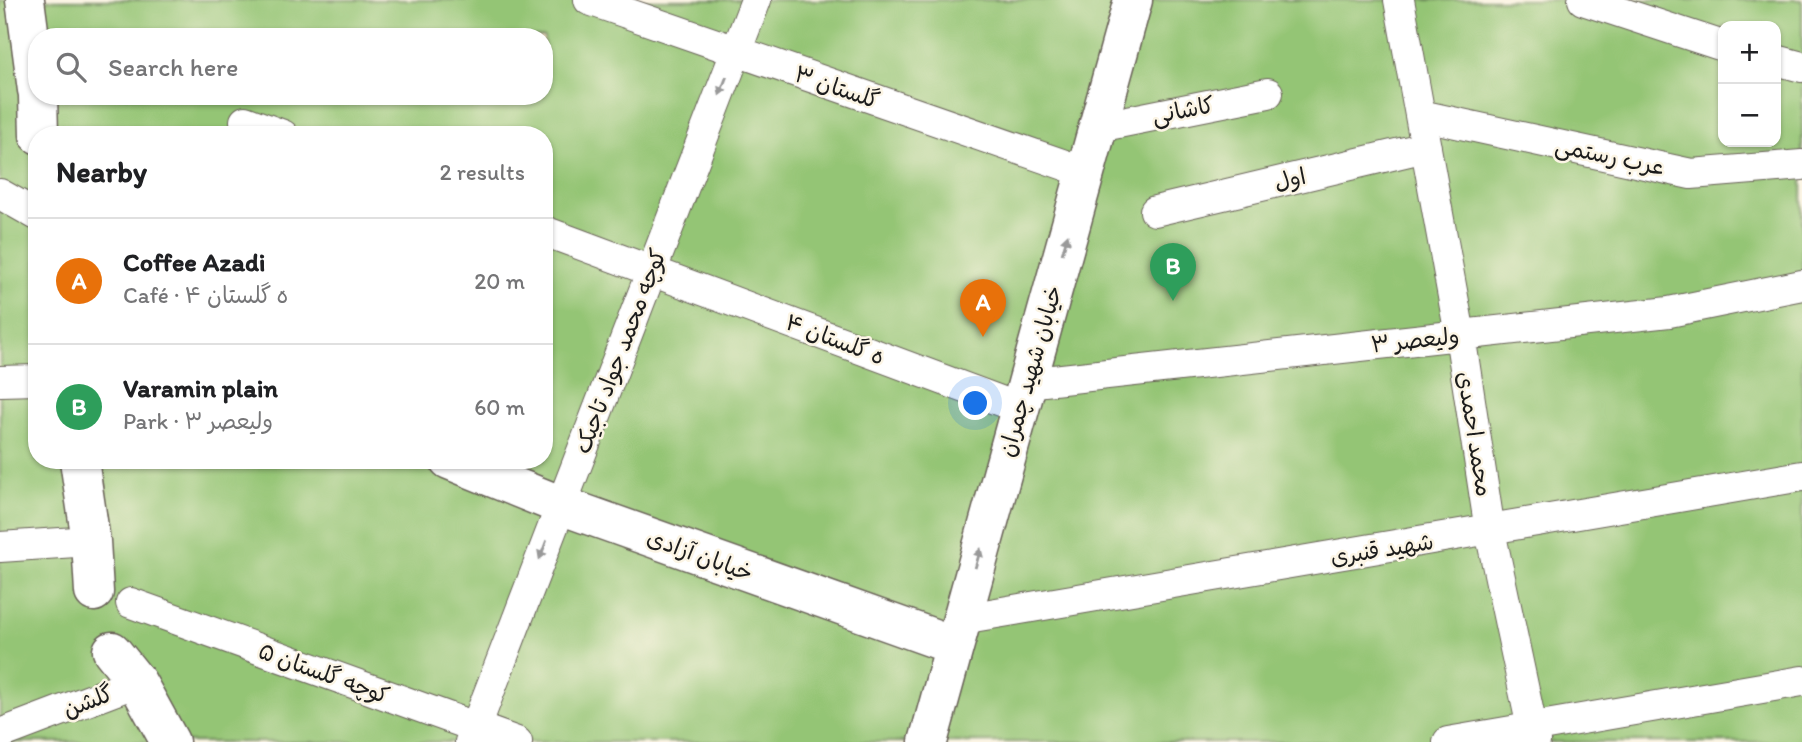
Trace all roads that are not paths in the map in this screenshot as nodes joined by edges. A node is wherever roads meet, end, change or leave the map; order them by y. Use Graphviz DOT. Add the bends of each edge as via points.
graph roads {
  1 [pos="25,0"];
  2 [pos="589,0"];
  3 [pos="756,0"];
  4 [pos="1133,0"];
  5 [pos="1399,0"];
  6 [pos="1583,0"];
  7 [pos="30,28"];
  8 [pos="1718,44"];
  9 [pos="736,52"];
  10 [pos="1781,61"];
  11 [pos="1802,66"];
  12 [pos="1268,93"];
  13 [pos="1420,115"];
  14 [pos="245,121"];
  15 [pos="259,126"];
  16 [pos="1098,127"];
  17 [pos="1426,146"];
  18 [pos="1802,165"];
  19 [pos="1085,172"];
  20 [pos="0,194"];
  21 [pos="28,210"];
  22 [pos="1155,211"];
  23 [pos="553,234"];
  24 [pos="651,271"];
  25 [pos="1802,285"];
  26 [pos="1460,335"];
  27 [pos="28,380"];
  28 [pos="0,381"];
  29 [pos="1023,396"];
  30 [pos="80,469"];
  31 [pos="471,469"];
  32 [pos="1802,476"];
  33 [pos="561,505"];
  34 [pos="1490,531"];
  35 [pos="91,541"];
  36 [pos="0,547"];
  37 [pos="94,592"];
  38 [pos="131,603"];
  39 [pos="957,632"];
  40 [pos="112,651"];
  41 [pos="1802,681"];
  42 [pos="137,682"];
  43 [pos="0,734"];
  44 [pos="472,734"];
  45 [pos="1534,735"];
  46 [pos="170,742"];
  47 [pos="517,742"];
  48 [pos="928,742"];
  49 [pos="1448,742"];
  1 -- 7 [label="main road"];
  2 -- 9 [label="street, گلستان ۳"];
  3 -- 9 [label="street, کوچه محمد جواد تاجیک"];
  4 -- 16 [label="main road, خیابان شهید چمران"];
  5 -- 13 [label="street, محمد احمدی"];
  6 -- 8 [label="street"];
  9 -- 19 [label="street, گلستان ۳"];
  9 -- 24 [label="street, کوچه محمد جواد تاجیک, one-way"];
  10 -- 11 [label="street"];
  12 -- 16 [label="street, کاشانی"];
  13 -- 17 [label="street, محمد احمدی"];
  13 -- 18 [label="street, عرب رستمی" via="1691,174"];
  14 -- 15 [label="street"];
  16 -- 19 [label="main road, خیابان شهید چمران"];
  17 -- 22 [label="street, اول"];
  17 -- 26 [label="street, محمد احمدی"];
  29 -- 19 [label="main road, خیابان شهید چمران, one-way"];
  20 -- 21 [label="street"];
  23 -- 24 [label="street, ه گلستان ۴"];
  24 -- 29 [label="street, ه گلستان ۴"];
  24 -- 33 [label="street, کوچه محمد جواد تاجیک"];
  25 -- 26 [label="street, ولیعصر ۳" via="1669,312"];
  26 -- 29 [label="street, ولیعصر ۳"];
  26 -- 34 [label="street, محمد احمدی"];
  27 -- 28 [label="street"];
  39 -- 29 [label="main road, خیابان شهید چمران, one-way"];
  30 -- 35 [label="main road"];
  31 -- 33 [label="main road, خیابان آزادی"];
  32 -- 34 [label="street, شهید قنبری"];
  33 -- 39 [label="main road, خیابان آزادی"];
  33 -- 44 [label="street, کوچه محمد جواد تاجیک, one-way"];
  34 -- 39 [label="street, شهید قنبری"];
  34 -- 45 [label="street, محمد احمدی"];
  35 -- 36 [label="street"];
  35 -- 37 [label="main road"];
  38 -- 44 [label="street, کوچه گلستان ۵"];
  39 -- 48 [label="main road, خیابان شهید چمران"];
  40 -- 42 [label="main road"];
  41 -- 45 [label="street"];
  42 -- 43 [label="street, گلشن"];
  42 -- 46 [label="main road"];
  44 -- 47 [label="street, کوچه گلستان ۵"];
  45 -- 49 [label="street"];
}
